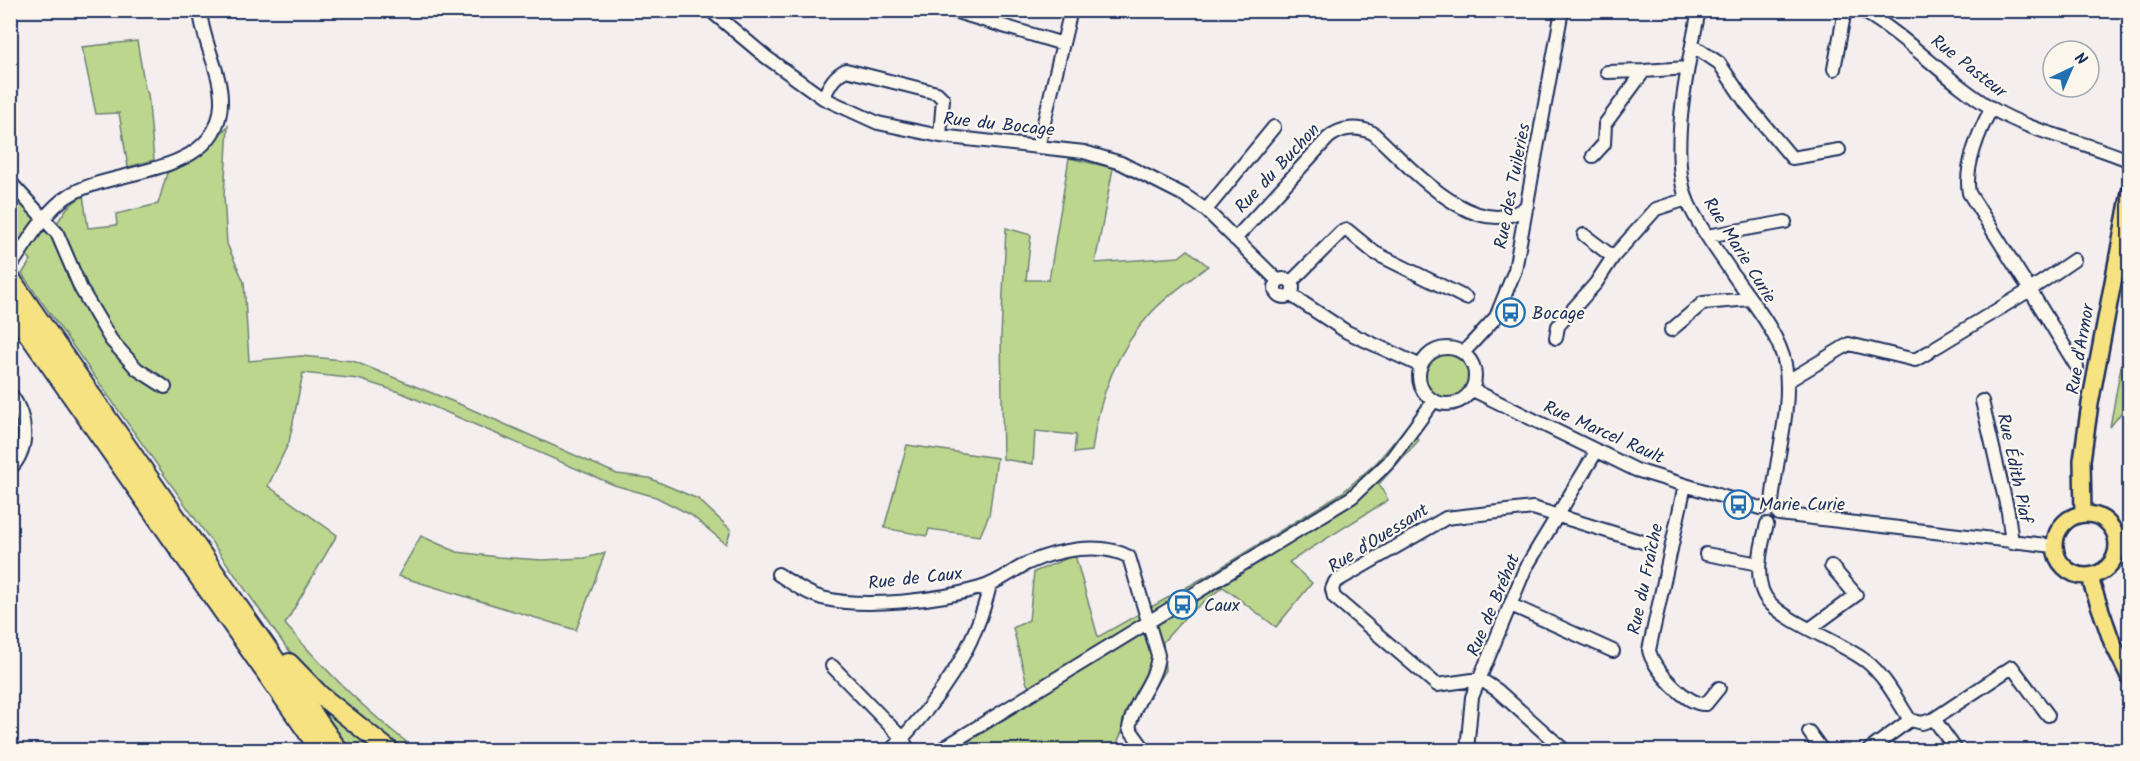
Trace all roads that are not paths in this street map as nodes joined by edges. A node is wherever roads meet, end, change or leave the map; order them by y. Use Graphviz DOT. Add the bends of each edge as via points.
graph roads {
  1 [pos="200,10"];
  2 [pos="710,10"];
  3 [pos="950,10"];
  4 [pos="1071,10"];
  5 [pos="1562,10"];
  6 [pos="1699,10"];
  7 [pos="1845,10"];
  8 [pos="1861,10"];
  9 [pos="1063,44"];
  10 [pos="1692,45"];
  11 [pos="1688,68"];
  12 [pos="1834,69"];
  13 [pos="1644,71"];
  14 [pos="1607,72"];
  15 [pos="823,98"];
  16 [pos="1992,108"];
  17 [pos="1274,127"];
  18 [pos="940,136"];
  19 [pos="1038,147"];
  20 [pos="1839,150"];
  21 [pos="1593,156"];
  22 [pos="2130,161"];
  23 [pos="10,182"];
  24 [pos="2130,192"];
  25 [pos="1687,199"];
  26 [pos="1527,206"];
  27 [pos="1206,210"];
  28 [pos="1499,217"];
  29 [pos="46,218"];
  30 [pos="1785,222"];
  31 [pos="1584,235"];
  32 [pos="1521,236"];
  33 [pos="1707,236"];
  34 [pos="1235,239"];
  35 [pos="1613,256"];
  36 [pos="2074,260"];
  37 [pos="10,267"];
  38 [pos="10,278"];
  39 [pos="1291,288"];
  40 [pos="2030,290"];
  41 [pos="1466,298"];
  42 [pos="1750,299"];
  43 [pos="10,308"];
  44 [pos="1671,330"];
  45 [pos="1556,338"];
  46 [pos="1463,352"];
  47 [pos="1420,366"];
  48 [pos="2077,366"];
  49 [pos="1788,381"];
  50 [pos="165,387"];
  51 [pos="1473,390"];
  52 [pos="10,393"];
  53 [pos="1982,401"];
  54 [pos="1433,402"];
  55 [pos="1596,452"];
  56 [pos="10,470"];
  57 [pos="1685,485"];
  58 [pos="1770,509"];
  59 [pos="2083,514"];
  60 [pos="1558,517"];
  61 [pos="2012,543"];
  62 [pos="1649,544"];
  63 [pos="2054,546"];
  64 [pos="2123,547"];
  65 [pos="1706,554"];
  66 [pos="1759,564"];
  67 [pos="1831,566"];
  68 [pos="778,574"];
  69 [pos="2092,576"];
  70 [pos="990,585"];
  71 [pos="235,600"];
  72 [pos="1511,605"];
  73 [pos="1149,620"];
  74 [pos="1811,628"];
  75 [pos="1613,651"];
  76 [pos="832,666"];
  77 [pos="2130,678"];
  78 [pos="1480,679"];
  79 [pos="1719,688"];
  80 [pos="282,697"];
  81 [pos="2048,715"];
  82 [pos="1934,719"];
  83 [pos="1910,720"];
  84 [pos="1809,732"];
  85 [pos="903,738"];
  86 [pos="311,750"];
  87 [pos="320,750"];
  88 [pos="338,750"];
  89 [pos="389,750"];
  90 [pos="891,750"];
  91 [pos="908,750"];
  92 [pos="940,750"];
  93 [pos="1145,750"];
  94 [pos="1467,750"];
  95 [pos="1564,750"];
  96 [pos="1822,750"];
  97 [pos="1869,750"];
  98 [pos="1956,750"];
  1 -- 29 [label="street" via="221,103 214,129 186,157 84,188 66,196"];
  2 -- 15 [label="street, Rue du Bocage"];
  3 -- 9 [label="street"];
  4 -- 9 [label="street"];
  5 -- 26 [label="street, Rue des Tuileries"];
  6 -- 10 [label="street, Rue Marie Curie"];
  7 -- 12 [label="street"];
  8 -- 16 [label="street, Rue Pasteur" via="1892,29"];
  9 -- 19 [label="street"];
  10 -- 11 [label="street, Rue Marie Curie"];
  10 -- 20 [label="street" via="1719,63 1792,158"];
  11 -- 13 [label="street"];
  11 -- 25 [label="street, Rue Marie Curie" via="1680,140"];
  13 -- 14 [label="street"];
  13 -- 21 [label="street" via="1605,124 1604,144"];
  15 -- 18 [label="street, Rue du Bocage" via="878,123"];
  15 -- 18 [label="street" via="838,73 846,70 937,93 944,107"];
  16 -- 22 [label="street, Rue Pasteur" via="2038,129"];
  16 -- 40 [label="street" via="1974,145 1968,187"];
  17 -- 27 [label="street"];
  18 -- 19 [label="street, Rue du Bocage"];
  19 -- 27 [label="street, Rue du Bocage" via="1084,152 1121,163"];
  23 -- 29 [label="street"];
  24 -- 59 [label="main road, Rue d'Armor" via="2090,404 2082,460"];
  25 -- 33 [label="street, Rue Marie Curie"];
  25 -- 35 [label="street" via="1656,209"];
  26 -- 28 [label="street" via="1516,215"];
  26 -- 32 [label="street, Rue des Tuileries"];
  27 -- 34 [label="street, Rue du Bocage"];
  28 -- 32 [label="street, Rue du Buchon"];
  28 -- 34 [label="street, Rue du Buchon" via="1444,198 1373,134 1346,129 1328,138"];
  29 -- 37 [label="street"];
  29 -- 50 [label="street" via="111,340 137,369"];
  30 -- 33 [label="street"];
  31 -- 35 [label="street"];
  32 -- 46 [label="street, Rue des Tuileries" via="1515,270 1502,306 1489,327"];
  33 -- 42 [label="street, Rue Marie Curie"];
  34 -- 39 [label="street, Rue du Bocage" via="1278,281 1277,295 1286,298"];
  35 -- 45 [label="street" via="1596,283 1558,326"];
  36 -- 40 [label="street"];
  38 -- 71 [label="highway"];
  39 -- 41 [label="street" via="1347,230 1375,253"];
  39 -- 47 [label="street" via="1347,332"];
  40 -- 48 [label="street"];
  40 -- 49 [label="street" via="1915,360 1849,344"];
  42 -- 44 [label="street" via="1703,303"];
  42 -- 49 [label="street, Rue Marie Curie" via="1774,337"];
  43 -- 80 [label="highway"];
  46 -- 47 [label="street" via="1444,348 1434,351"];
  46 -- 51 [label="street" via="1475,369"];
  47 -- 54 [label="street" via="1420,386"];
  49 -- 58 [label="street, Rue Marie Curie"];
  51 -- 54 [label="street" via="1455,404"];
  51 -- 55 [label="street, Rue Marcel Rault"];
  52 -- 56 [label="street" via="23,417 25,433 22,452"];
  53 -- 61 [label="street, Rue Édith Piaf"];
  54 -- 73 [label="street" via="1389,462 1352,497"];
  55 -- 57 [label="street, Rue Marcel Rault"];
  55 -- 60 [label="street, Rue de Bréhat"];
  57 -- 58 [label="street, Rue Marcel Rault"];
  57 -- 79 [label="street, Rue du Fraîche" via="1648,650 1656,669 1696,702 1706,704"];
  58 -- 61 [label="street, Rue Marcel Rault"];
  58 -- 66 [label="street" via="1760,519 1767,524"];
  59 -- 63 [label="main road" via="2059,528"];
  59 -- 64 [label="main road" via="2093,515 2111,526"];
  60 -- 62 [label="street"];
  60 -- 72 [label="street, Rue de Bréhat" via="1525,569"];
  60 -- 78 [label="street, Rue d'Ouessant" via="1533,508 1446,518 1335,582 1334,597 1437,686"];
  61 -- 63 [label="street, Rue Marcel Rault"];
  63 -- 69 [label="main road" via="2067,570"];
  64 -- 69 [label="main road" via="2110,565"];
  65 -- 66 [label="street"];
  66 -- 74 [label="street" via="1769,603"];
  67 -- 74 [label="street" via="1856,595"];
  68 -- 70 [label="street, Rue de Caux" via="801,590 822,598 872,603 913,600"];
  69 -- 77 [label="main road" via="2112,642"];
  70 -- 73 [label="street, Rue de Caux" via="1028,563 1062,552 1118,551 1130,557"];
  70 -- 85 [label="street" via="986,605 959,666 934,704"];
  71 -- 88 [label="highway"];
  71 -- 89 [label="highway" via="320,695"];
  72 -- 75 [label="street"];
  72 -- 78 [label="street, Rue de Bréhat"];
  73 -- 92 [label="street"];
  73 -- 93 [label="street, Rue de Caux" via="1158,655 1157,670 1131,714 1129,728"];
  74 -- 83 [label="street" via="1868,663"];
  76 -- 85 [label="street"];
  78 -- 94 [label="street, Rue de Bréhat" via="1470,710"];
  78 -- 95 [label="street"];
  80 -- 86 [label="highway"];
  80 -- 87 [label="highway"];
  81 -- 82 [label="street" via="2012,667"];
  82 -- 83 [label="street" via="1922,723"];
  82 -- 98 [label="street"];
  83 -- 97 [label="street"];
  84 -- 96 [label="street"];
  85 -- 90 [label="street"];
  85 -- 91 [label="street"];
}
